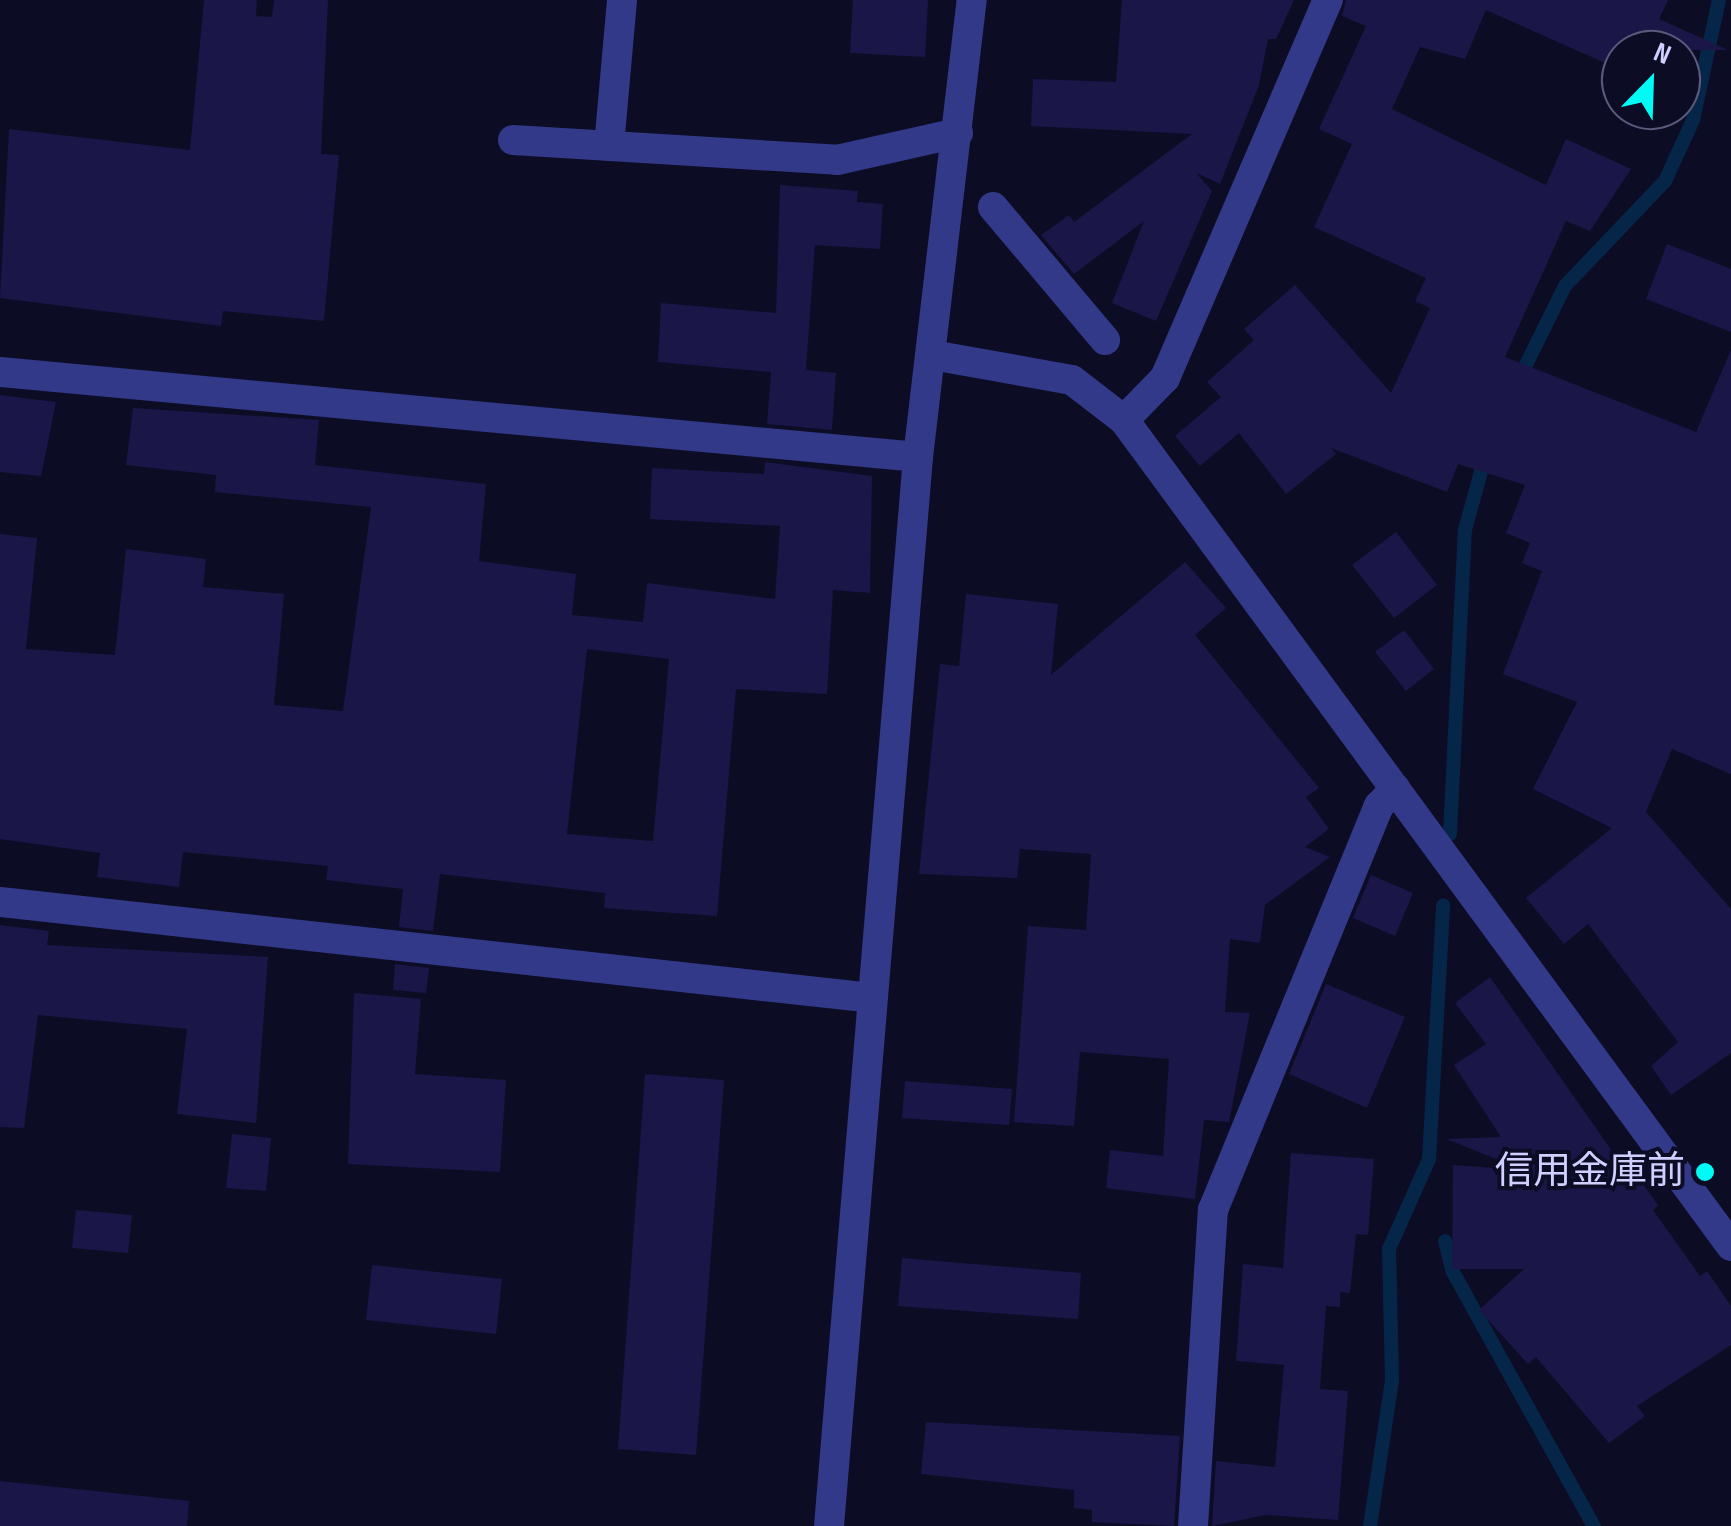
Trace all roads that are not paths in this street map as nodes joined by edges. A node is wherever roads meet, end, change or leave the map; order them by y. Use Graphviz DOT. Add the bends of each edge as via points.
graph roads {
  1 [pos="622,0"];
  2 [pos="972,0"];
  3 [pos="1328,0"];
  4 [pos="958,133"];
  5 [pos="513,140"];
  6 [pos="609,146"];
  7 [pos="993,207"];
  8 [pos="1106,340"];
  9 [pos="932,355"];
  10 [pos="0,372"];
  11 [pos="1124,420"];
  12 [pos="918,457"];
  13 [pos="1394,788"];
  14 [pos="0,902"];
  15 [pos="872,998"];
  16 [pos="1731,1246"];
  17 [pos="829,1526"];
  18 [pos="1193,1526"];
  1 -- 6 [label="street"];
  2 -- 4 [label="street"];
  3 -- 11 [label="street" via="1164,378"];
  4 -- 6 [label="street" via="837,160"];
  4 -- 9 [label="street"];
  5 -- 6 [label="street"];
  7 -- 8 [label="street"];
  9 -- 11 [label="street" via="1072,380"];
  9 -- 12 [label="street"];
  10 -- 12 [label="street"];
  11 -- 13 [label="street"];
  12 -- 15 [label="street"];
  13 -- 16 [label="street"];
  13 -- 18 [label="street" via="1379,806 1213,1210"];
  14 -- 15 [label="street"];
  15 -- 17 [label="street"];
}
